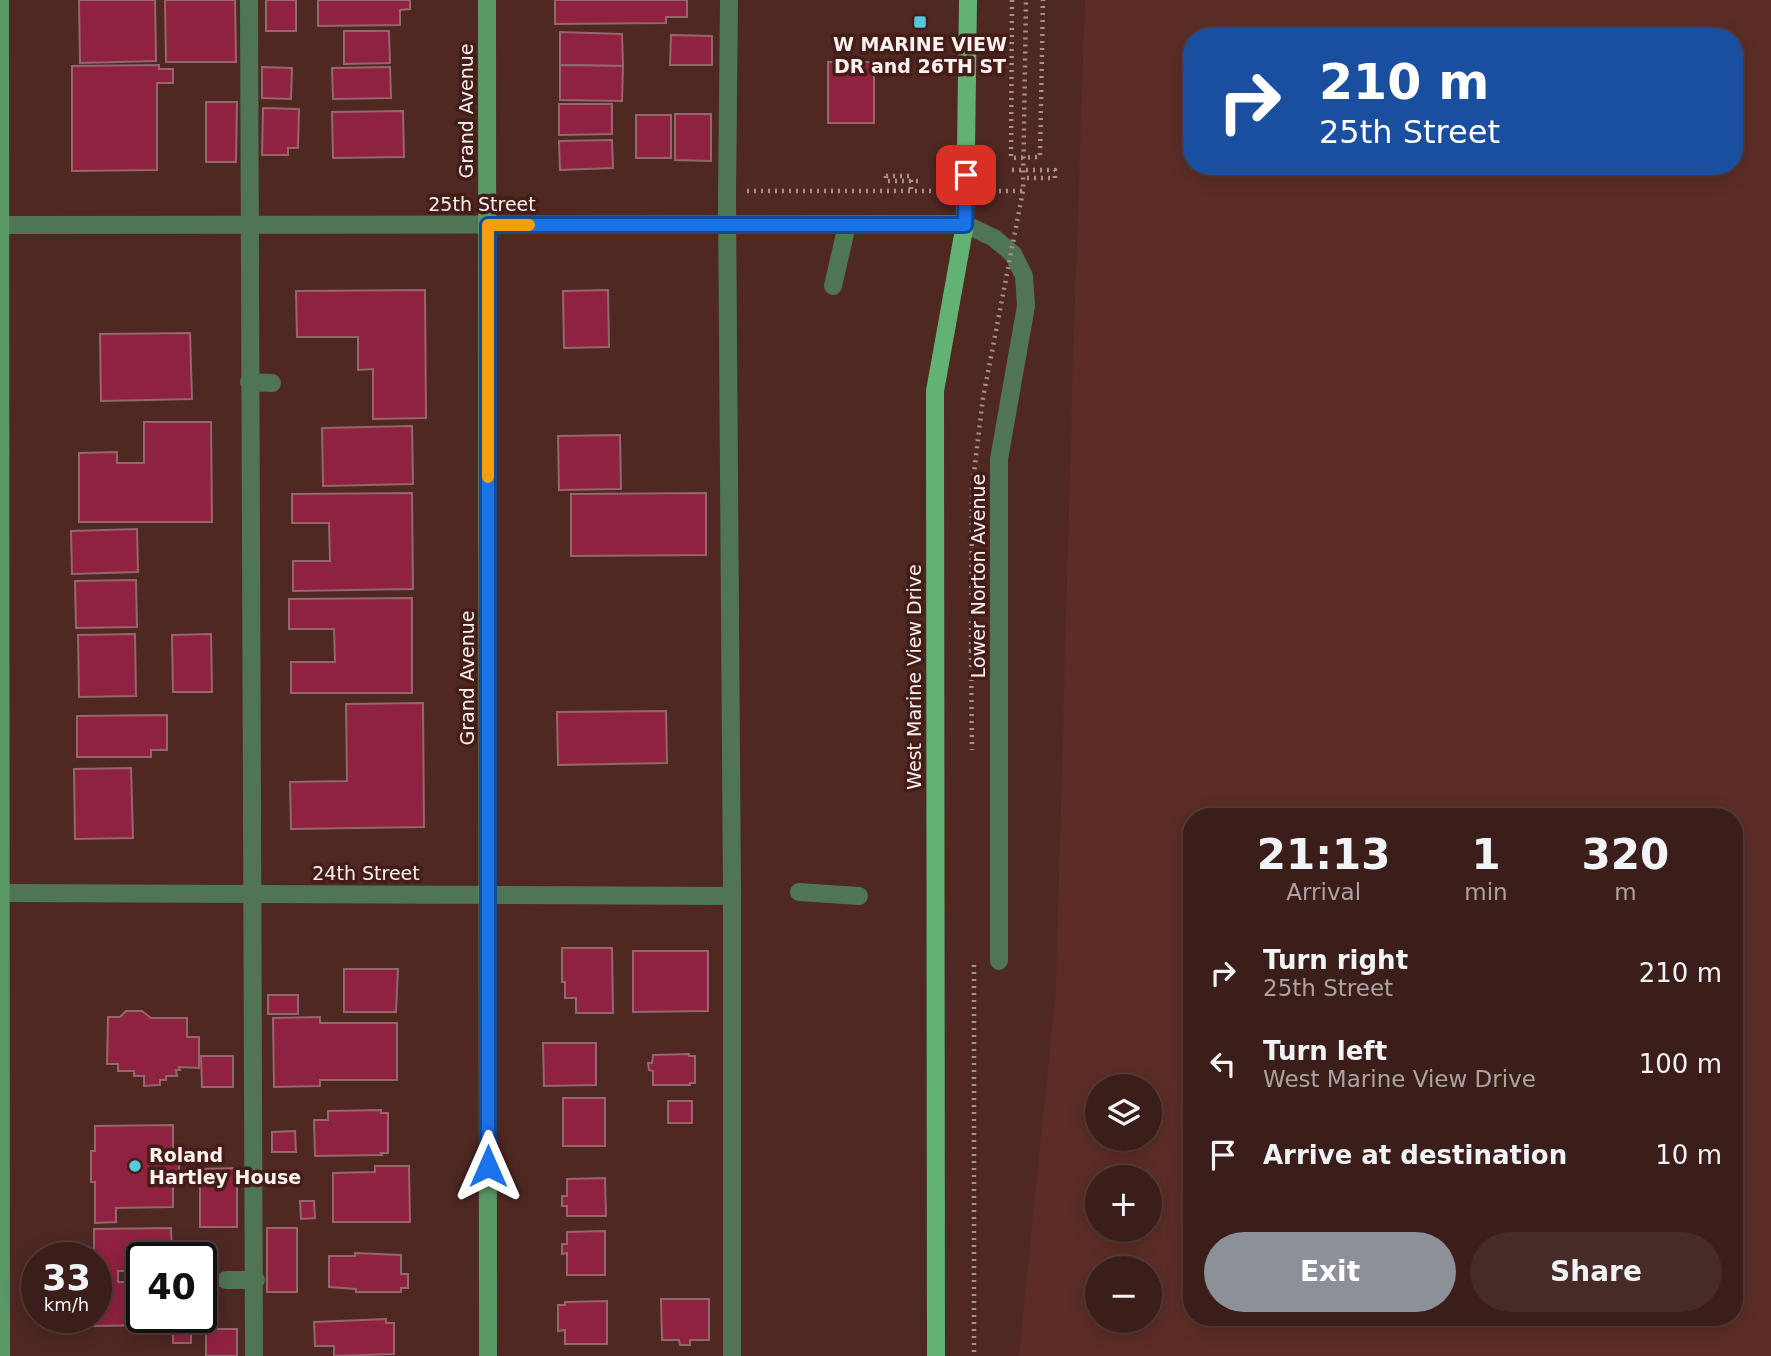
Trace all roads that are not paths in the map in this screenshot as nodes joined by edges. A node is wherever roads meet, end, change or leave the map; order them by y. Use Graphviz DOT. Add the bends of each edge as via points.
graph roads {
  1 [pos="0,0"];
  2 [pos="249,0"];
  3 [pos="487,0"];
  4 [pos="729,0"];
  5 [pos="968,0"];
  6 [pos="0,159"];
  7 [pos="0,225"];
  8 [pos="248,225"];
  9 [pos="488,225"];
  10 [pos="728,225"];
  11 [pos="846,225"];
  12 [pos="965,225"];
  13 [pos="833,286"];
  14 [pos="249,382"];
  15 [pos="272,383"];
  16 [pos="799,891"];
  17 [pos="0,893"];
  18 [pos="253,893"];
  19 [pos="488,894"];
  20 [pos="859,895"];
  21 [pos="733,896"];
  22 [pos="999,961"];
  23 [pos="226,1280"];
  24 [pos="256,1280"];
  25 [pos="1,1356"];
  26 [pos="254,1356"];
  27 [pos="488,1356"];
  28 [pos="732,1356"];
  29 [pos="936,1356"];
  1 -- 6 [label="street"];
  2 -- 8 [label="street"];
  3 -- 9 [label="street, Grand Avenue"];
  4 -- 10 [label="street"];
  5 -- 12 [label="main road, West Marine View Drive"];
  6 -- 7 [label="street"];
  7 -- 8 [label="street, 25th Street"];
  7 -- 17 [label="street"];
  8 -- 9 [label="street, 25th Street"];
  8 -- 14 [label="street"];
  9 -- 10 [label="street, 25th Street"];
  9 -- 19 [label="street, Grand Avenue"];
  10 -- 11 [label="street, 25th Street"];
  10 -- 21 [label="street"];
  11 -- 12 [label="street, 25th Street"];
  11 -- 13 [label="street"];
  12 -- 22 [label="street, Lower Norton Avenue" via="1013,254 1024,276 1026,306 999,459"];
  12 -- 29 [label="main road, West Marine View Drive" via="935,391"];
  14 -- 15 [label="street"];
  14 -- 18 [label="street" via="259,743"];
  16 -- 20 [label="street"];
  17 -- 18 [label="street, 24th Street"];
  17 -- 25 [label="street"];
  18 -- 19 [label="street, 24th Street"];
  18 -- 24 [label="street"];
  19 -- 21 [label="street, 24th Street"];
  19 -- 27 [label="street, Grand Avenue"];
  21 -- 28 [label="street"];
  23 -- 24 [label="street"];
  24 -- 26 [label="street"];
}
